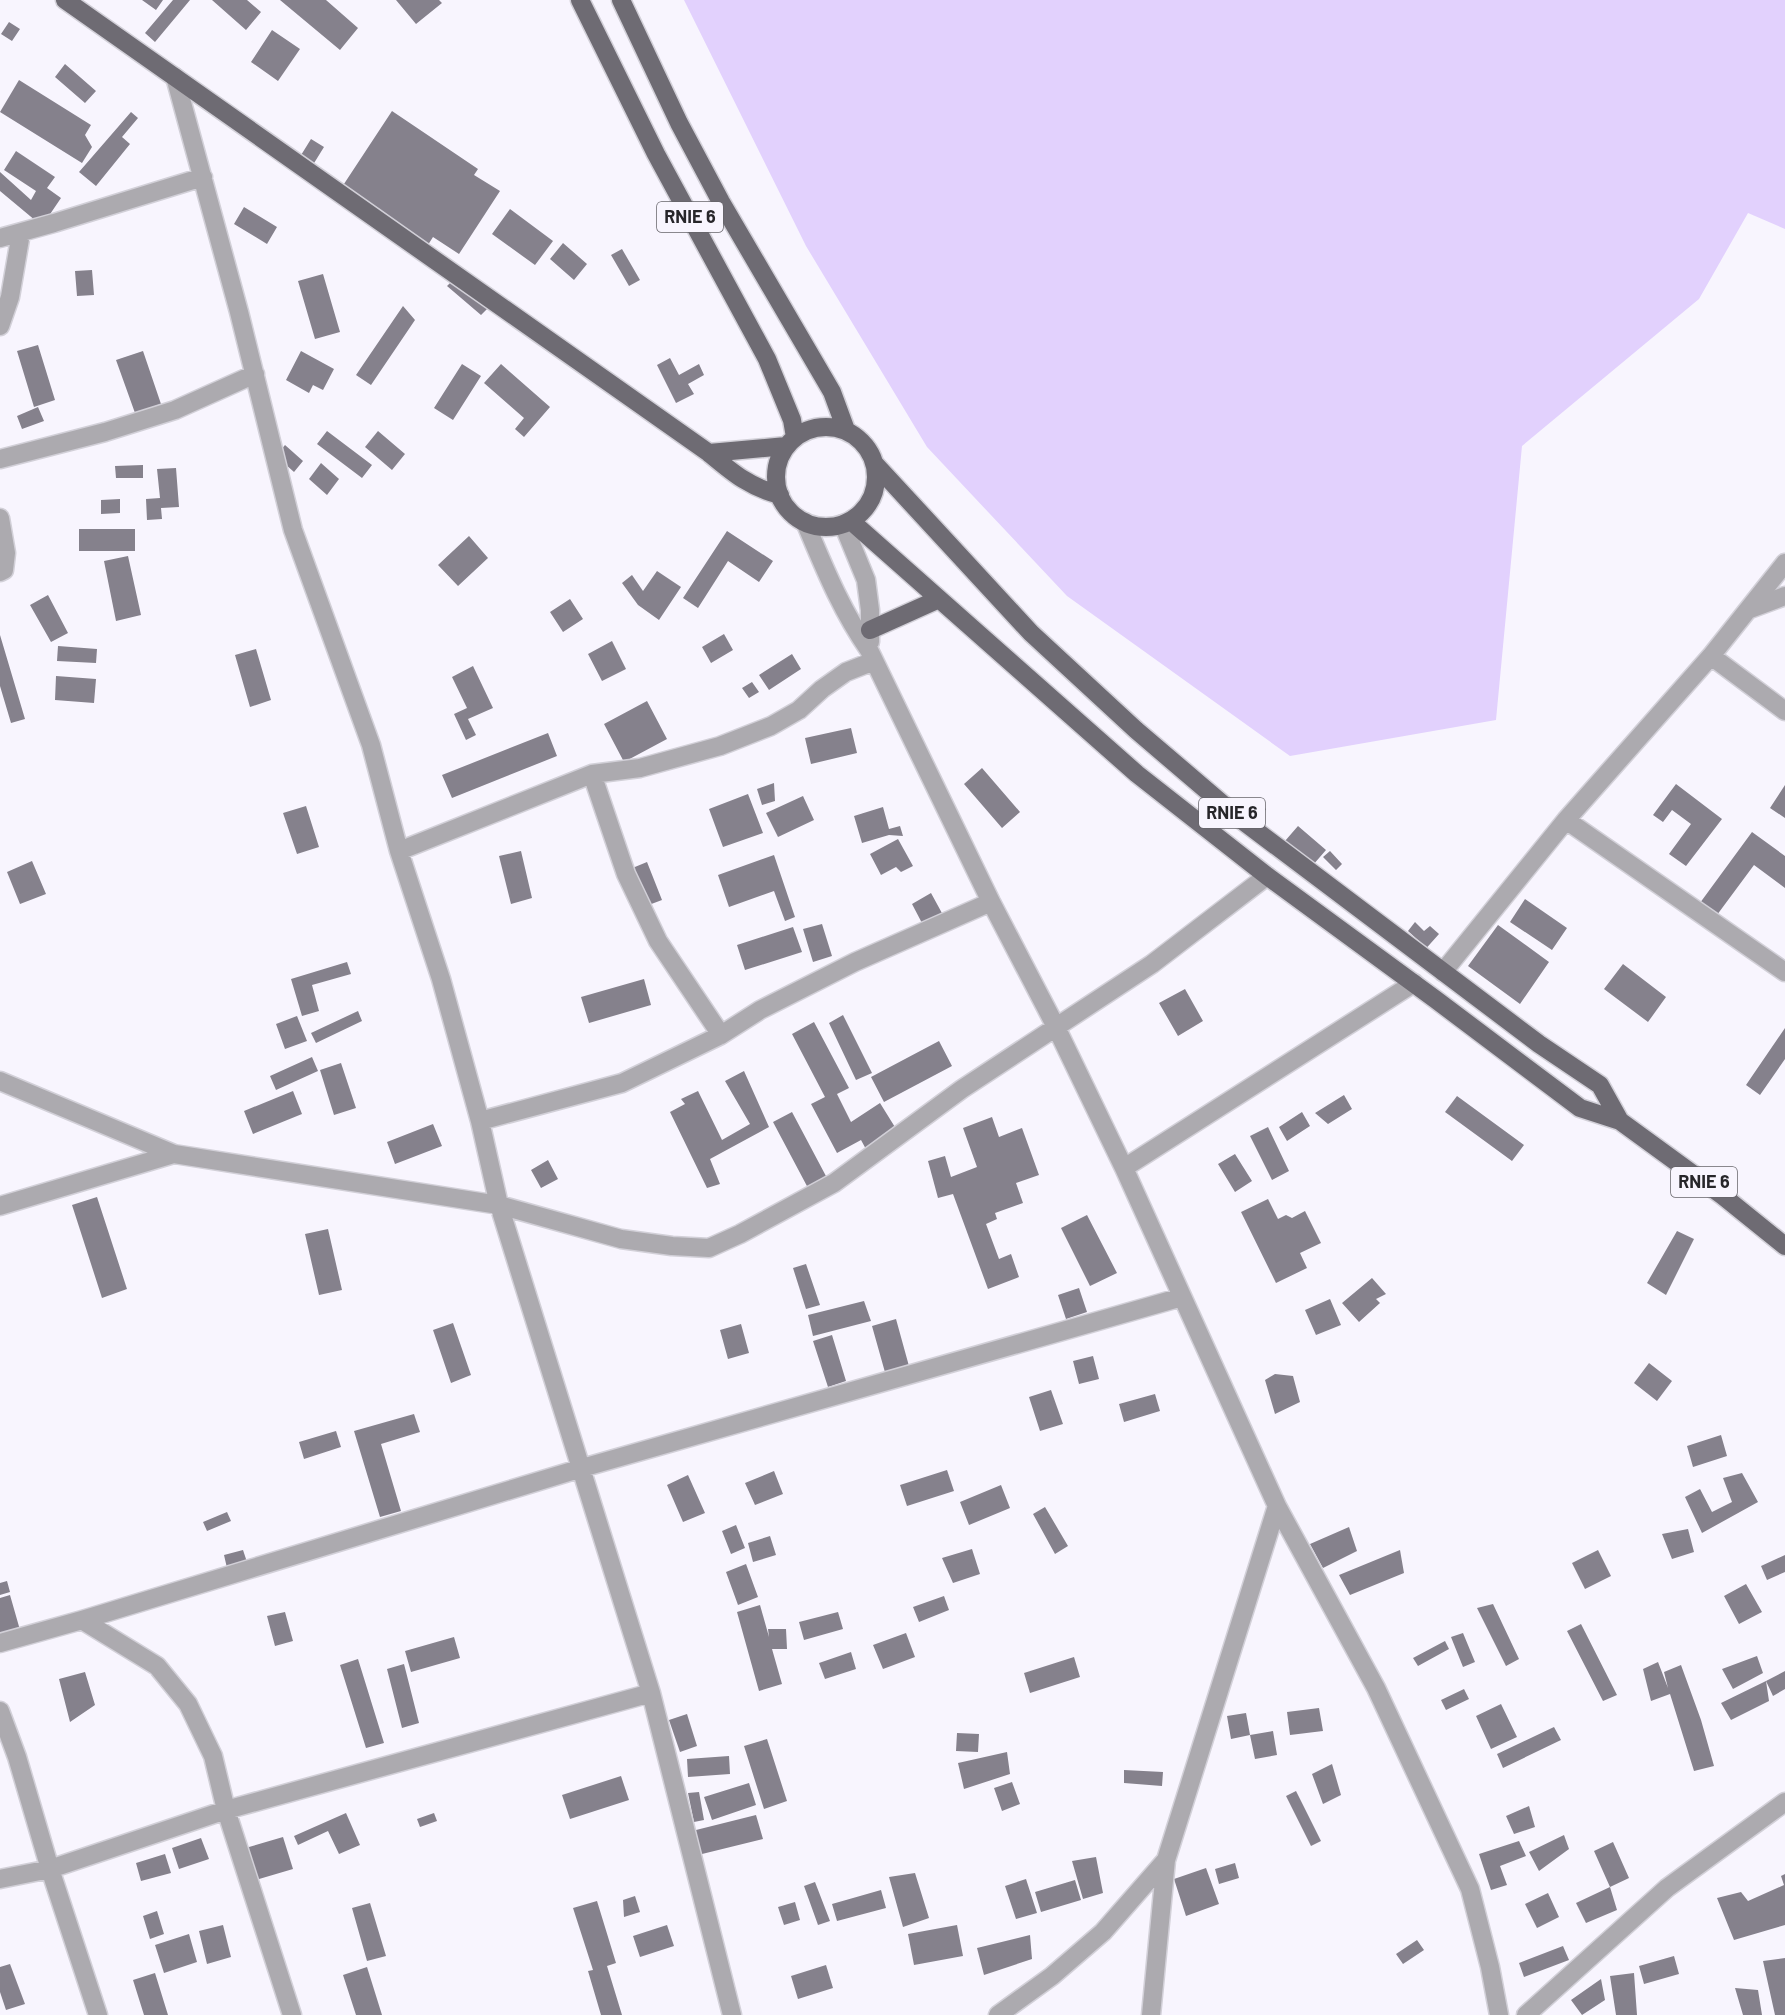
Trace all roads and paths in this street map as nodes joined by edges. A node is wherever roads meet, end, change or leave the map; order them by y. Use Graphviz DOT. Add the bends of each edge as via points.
graph roads {
  1 [pos="65,0"];
  2 [pos="580,0"];
  3 [pos="621,0"];
  4 [pos="175,77"];
  5 [pos="203,177"];
  6 [pos="21,233"];
  7 [pos="0,238"];
  8 [pos="0,326"];
  9 [pos="255,374"];
  10 [pos="846,430"];
  11 [pos="791,441"];
  12 [pos="709,453"];
  13 [pos="0,459"];
  14 [pos="875,464"];
  15 [pos="780,495"];
  16 [pos="0,518"];
  17 [pos="805,522"];
  18 [pos="847,522"];
  19 [pos="1785,563"];
  20 [pos="0,572"];
  21 [pos="1785,596"];
  22 [pos="939,599"];
  23 [pos="1750,609"];
  24 [pos="870,630"];
  25 [pos="872,655"];
  26 [pos="1711,657"];
  27 [pos="1785,711"];
  28 [pos="592,774"];
  29 [pos="1566,820"];
  30 [pos="399,851"];
  31 [pos="1267,876"];
  32 [pos="992,902"];
  33 [pos="1443,972"];
  34 [pos="1785,972"];
  35 [pos="1414,983"];
  36 [pos="1056,1027"];
  37 [pos="721,1035"];
  38 [pos="0,1081"];
  39 [pos="1620,1120"];
  40 [pos="480,1121"];
  41 [pos="174,1154"];
  42 [pos="1124,1168"];
  43 [pos="499,1205"];
  44 [pos="0,1206"];
  45 [pos="1785,1246"];
  46 [pos="1182,1297"];
  47 [pos="582,1468"];
  48 [pos="1277,1506"];
  49 [pos="82,1620"];
  50 [pos="0,1642"];
  51 [pos="651,1693"];
  52 [pos="0,1711"];
  53 [pos="1785,1803"];
  54 [pos="226,1810"];
  55 [pos="1166,1860"];
  56 [pos="50,1869"];
  57 [pos="0,1880"];
  58 [pos="98,2015"];
  59 [pos="292,2015"];
  60 [pos="732,2015"];
  61 [pos="998,2015"];
  62 [pos="1151,2015"];
  63 [pos="1499,2015"];
  64 [pos="1526,2015"];
  1 -- 4 [label="main road"];
  2 -- 11 [label="main road, RNIE 6" via="656,154 767,359 792,420"];
  3 -- 10 [label="main road, RNIE 6" via="721,202 832,392"];
  4 -- 5 [label="street"];
  4 -- 12 [label="main road"];
  5 -- 6 [label="street"];
  5 -- 9 [label="street"];
  6 -- 7 [label="street"];
  6 -- 8 [label="street" via="10,297"];
  9 -- 13 [label="street" via="175,410"];
  9 -- 30 [label="street" via="293,530 371,745"];
  10 -- 11 [label="main road" via="819,427"];
  10 -- 14 [label="main road, RNIE 6" via="864,444"];
  11 -- 12 [label="main road"];
  11 -- 15 [label="main road" via="779,461 776,478"];
  12 -- 15 [label="main road" via="753,486"];
  14 -- 18 [label="main road" via="876,486 867,506"];
  14 -- 33 [label="main road, RNIE 6" via="1031,633 1136,730 1239,818"];
  15 -- 17 [label="main road" via="790,511"];
  16 -- 20 [label="street" via="6,553 4,570"];
  17 -- 18 [label="main road" via="824,527"];
  17 -- 25 [label="street" via="835,594"];
  18 -- 22 [label="main road, RNIE 6"];
  18 -- 24 [label="street" via="866,580"];
  19 -- 23 [label="street"];
  21 -- 23 [label="street"];
  22 -- 24 [label="main road"];
  22 -- 31 [label="main road, RNIE 6" via="1137,774"];
  23 -- 26 [label="street"];
  24 -- 25 [label="street"];
  25 -- 28 [label="street" via="771,726 720,746 640,768"];
  25 -- 32 [label="street"];
  26 -- 27 [label="street"];
  26 -- 29 [label="street"];
  28 -- 30 [label="street"];
  28 -- 37 [label="street" via="626,874 658,941"];
  29 -- 33 [label="street"];
  29 -- 34 [label="street"];
  30 -- 40 [label="street" via="441,979"];
  31 -- 35 [label="main road, RNIE 6"];
  31 -- 36 [label="street" via="1152,964"];
  32 -- 36 [label="street"];
  32 -- 37 [label="street" via="855,962 760,1010"];
  33 -- 39 [label="main road, RNIE 6" via="1600,1085"];
  35 -- 39 [label="main road, RNIE 6" via="1580,1108"];
  35 -- 42 [label="street"];
  36 -- 42 [label="street"];
  36 -- 43 [label="street" via="962,1089 834,1183 709,1248 621,1239"];
  37 -- 40 [label="street" via="622,1083"];
  38 -- 41 [label="street"];
  39 -- 45 [label="main road, RNIE 6"];
  40 -- 43 [label="street"];
  41 -- 43 [label="street"];
  41 -- 44 [label="street"];
  42 -- 46 [label="street"];
  43 -- 47 [label="street"];
  46 -- 47 [label="street"];
  46 -- 48 [label="street"];
  47 -- 49 [label="street"];
  47 -- 51 [label="street"];
  48 -- 55 [label="street"];
  48 -- 63 [label="street" via="1376,1688 1470,1889"];
  49 -- 50 [label="street"];
  49 -- 54 [label="street" via="157,1666 188,1704 213,1756"];
  51 -- 54 [label="street"];
  51 -- 60 [label="street"];
  52 -- 56 [label="street"];
  53 -- 64 [label="street" via="1667,1888"];
  54 -- 56 [label="street"];
  54 -- 59 [label="street"];
  55 -- 61 [label="street" via="1103,1932"];
  55 -- 62 [label="street"];
  56 -- 57 [label="street"];
  56 -- 58 [label="street"];
}
